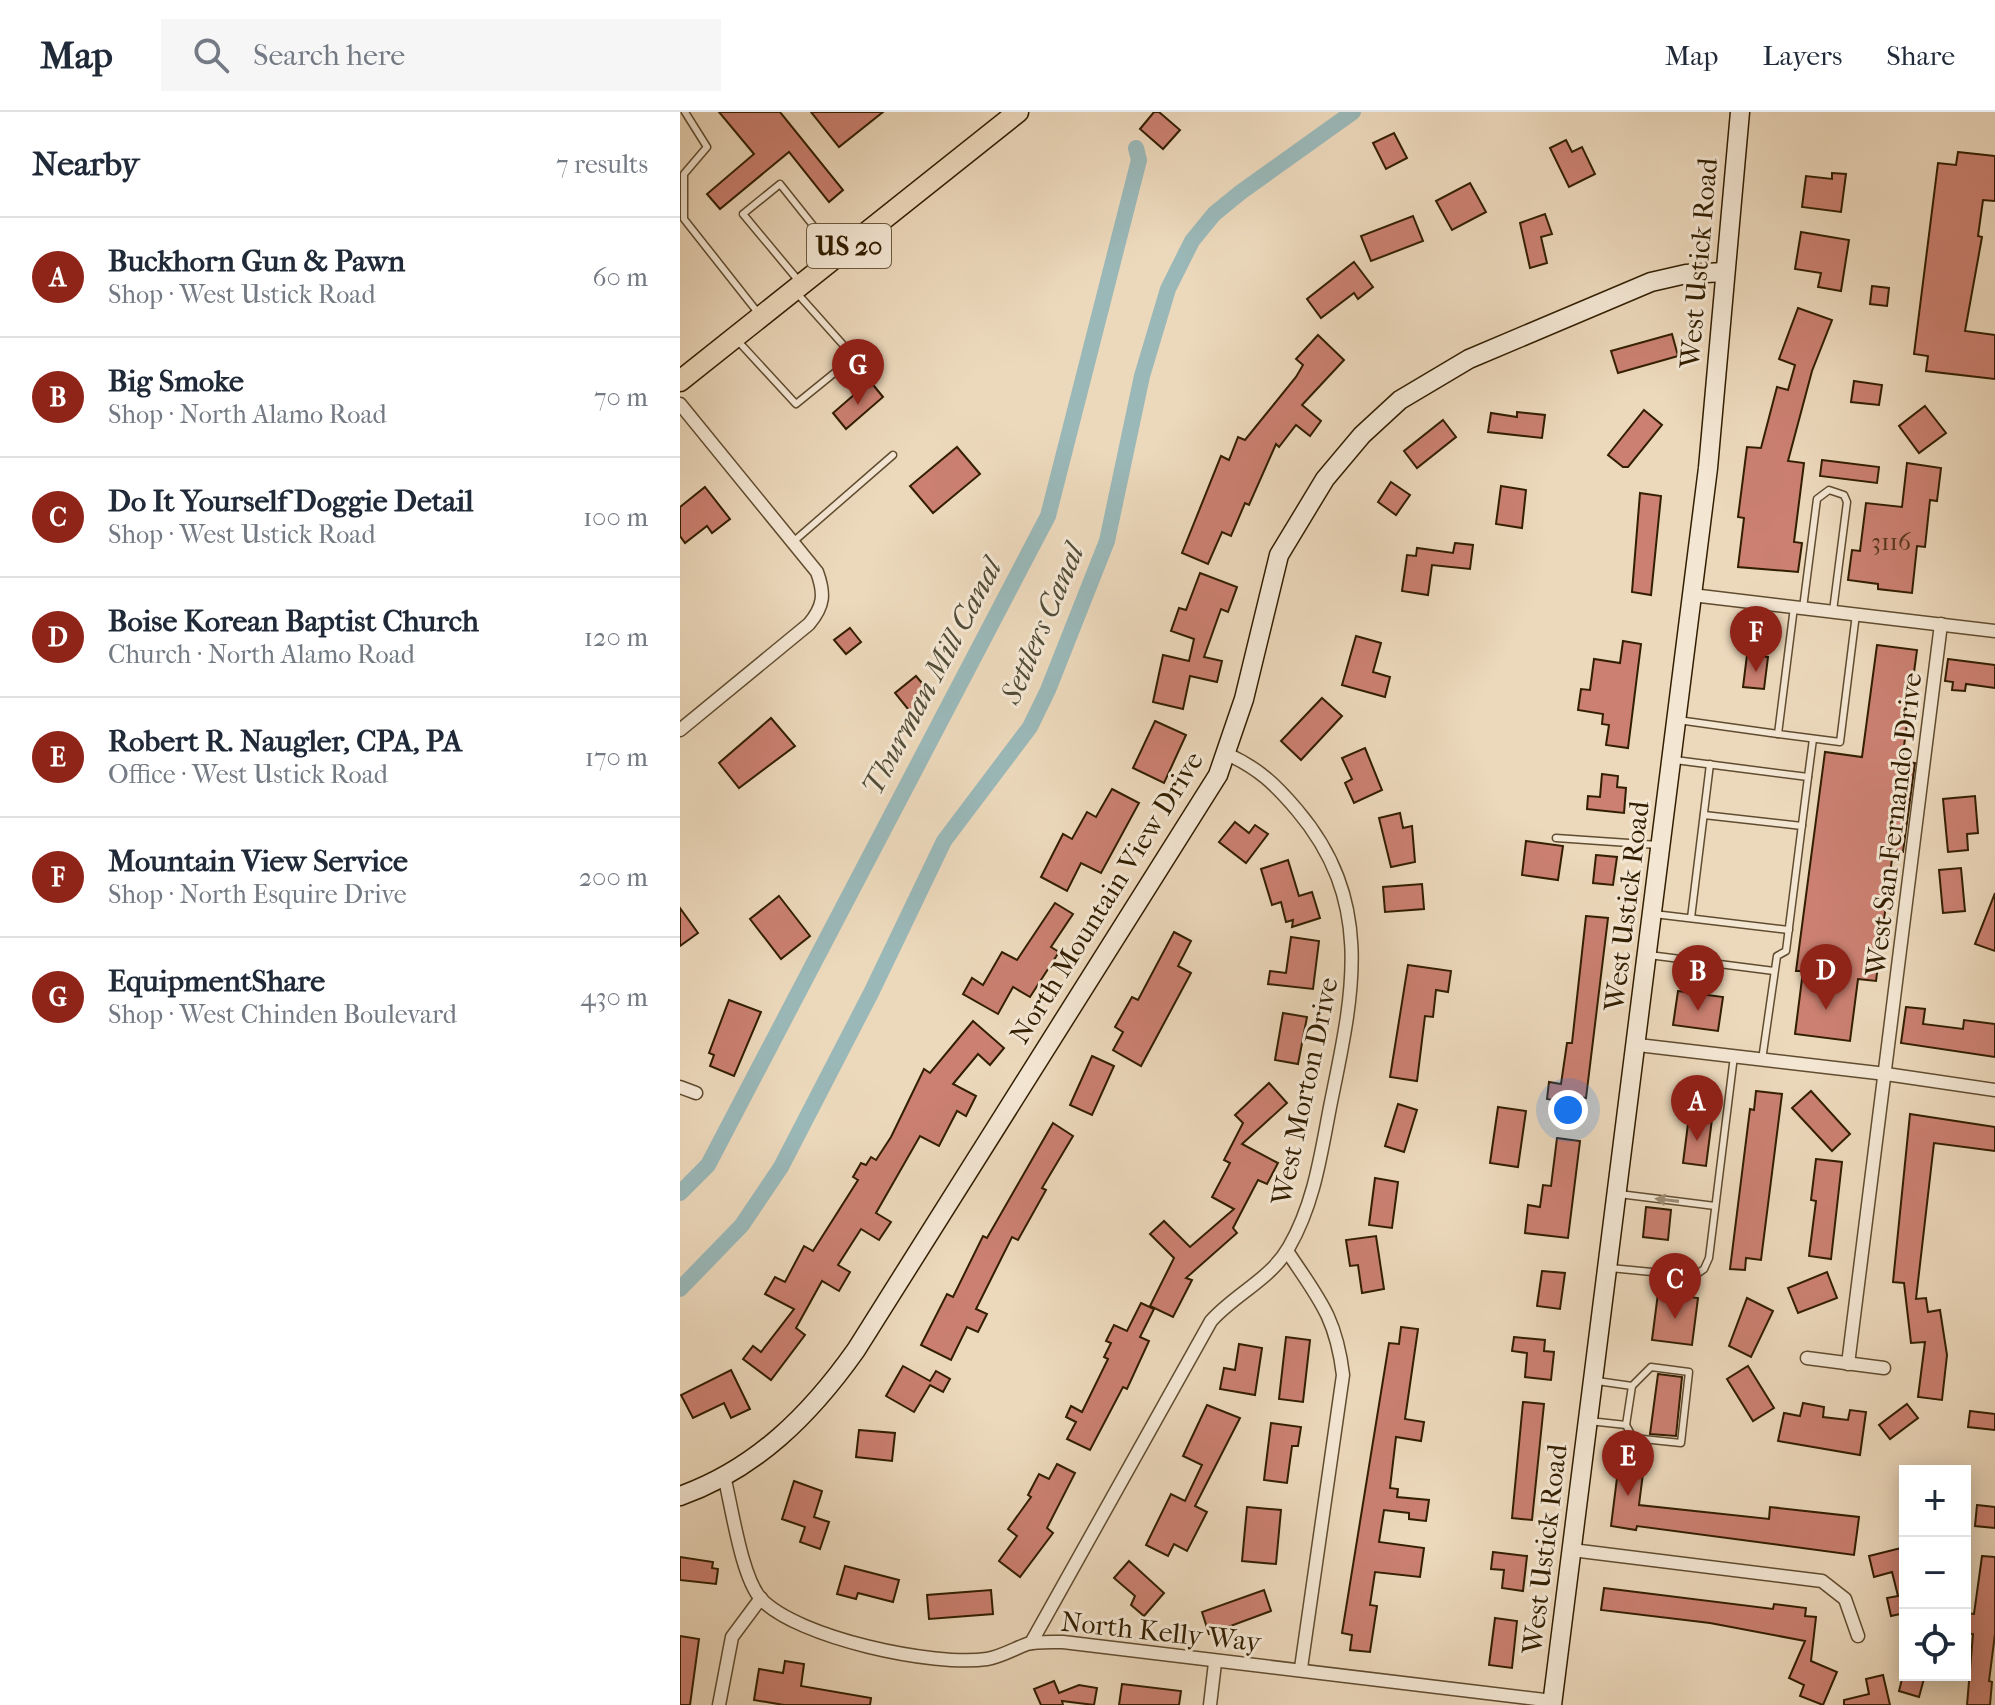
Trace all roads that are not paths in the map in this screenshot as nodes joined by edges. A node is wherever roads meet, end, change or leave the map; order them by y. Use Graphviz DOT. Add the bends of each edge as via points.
graph roads {
  1 [pos="685,112"];
  2 [pos="1018,112"];
  3 [pos="1740,112"];
  4 [pos="838,255"];
  5 [pos="1725,272"];
  6 [pos="797,287"];
  7 [pos="761,317"];
  8 [pos="735,337"];
  9 [pos="680,381"];
  10 [pos="680,404"];
  11 [pos="893,455"];
  12 [pos="793,542"];
  13 [pos="1692,595"];
  14 [pos="1798,607"];
  15 [pos="1833,611"];
  16 [pos="1856,614"];
  17 [pos="1941,624"];
  18 [pos="1995,631"];
  19 [pos="1677,720"];
  20 [pos="680,730"];
  21 [pos="1778,734"];
  22 [pos="1813,739"];
  23 [pos="1227,754"];
  24 [pos="1672,759"];
  25 [pos="1710,764"];
  26 [pos="1808,777"];
  27 [pos="1704,815"];
  28 [pos="1802,826"];
  29 [pos="1556,838"];
  30 [pos="1662,845"];
  31 [pos="1654,914"];
  32 [pos="1691,918"];
  33 [pos="1789,930"];
  34 [pos="1649,955"];
  35 [pos="1774,971"];
  36 [pos="1638,1045"];
  37 [pos="1734,1056"];
  38 [pos="1762,1060"];
  39 [pos="1886,1074"];
  40 [pos="680,1087"];
  41 [pos="1995,1090"];
  42 [pos="696,1093"];
  43 [pos="1618,1194"];
  44 [pos="1715,1206"];
  45 [pos="1287,1251"];
  46 [pos="1609,1268"];
  47 [pos="1807,1358"];
  48 [pos="1848,1364"];
  49 [pos="1884,1368"];
  50 [pos="1594,1381"];
  51 [pos="1632,1386"];
  52 [pos="1589,1421"];
  53 [pos="1626,1425"];
  54 [pos="724,1476"];
  55 [pos="680,1496"];
  56 [pos="1572,1550"];
  57 [pos="761,1598"];
  58 [pos="1858,1636"];
  59 [pos="1031,1643"];
  60 [pos="1215,1663"];
  61 [pos="1301,1668"];
  62 [pos="1552,1703"];
  63 [pos="719,1705"];
  64 [pos="1210,1705"];
  1 -- 7 [label="lane" via="707,147 684,174 684,219"];
  2 -- 4 [label="main road, US 20"];
  3 -- 5 [label="street, West Ustick Road"];
  4 -- 6 [label="main road, US 20"];
  4 -- 6 [label="lane" via="780,184 743,214"];
  5 -- 13 [label="street, West Ustick Road"];
  5 -- 23 [label="street, North Mountain View Drive" via="1651,282 1469,359 1400,400 1362,435 1325,479 1279,555"];
  6 -- 7 [label="main road, US 20"];
  6 -- 8 [label="lane" via="854,357 796,404"];
  7 -- 8 [label="main road, US 20"];
  8 -- 9 [label="main road, US 20"];
  10 -- 12 [label="street"];
  11 -- 12 [label="lane"];
  12 -- 20 [label="street" via="817,572 823,600 809,624"];
  13 -- 14 [label="street"];
  13 -- 19 [label="street, West Ustick Road"];
  14 -- 15 [label="street"];
  14 -- 15 [label="lane" via="1817,499 1829,490 1844,495 1847,502"];
  14 -- 21 [label="lane"];
  15 -- 16 [label="street"];
  16 -- 17 [label="street"];
  16 -- 22 [label="lane" via="1840,742"];
  17 -- 18 [label="street"];
  17 -- 39 [label="street, West San Fernando Drive"];
  19 -- 21 [label="lane"];
  19 -- 24 [label="street, West Ustick Road"];
  21 -- 22 [label="lane"];
  22 -- 26 [label="lane"];
  23 -- 45 [label="street, West Morton Drive" via="1270,778 1312,828 1336,872 1352,923 1354,980 1347,1024 1311,1200"];
  23 -- 54 [label="street, North Mountain View Drive" via="856,1350 806,1415"];
  24 -- 25 [label="lane"];
  24 -- 30 [label="street, West Ustick Road"];
  25 -- 26 [label="lane"];
  25 -- 27 [label="lane"];
  26 -- 28 [label="lane"];
  27 -- 28 [label="lane"];
  27 -- 32 [label="lane"];
  28 -- 33 [label="lane"];
  29 -- 30 [label="lane"];
  30 -- 31 [label="street, West Ustick Road"];
  31 -- 32 [label="lane"];
  31 -- 34 [label="street, West Ustick Road"];
  32 -- 33 [label="lane"];
  33 -- 35 [label="lane" via="1786,951 1777,956"];
  34 -- 35 [label="lane"];
  34 -- 36 [label="street, West Ustick Road"];
  35 -- 38 [label="lane"];
  36 -- 37 [label="street"];
  36 -- 43 [label="street, West Ustick Road"];
  37 -- 38 [label="street"];
  37 -- 44 [label="lane"];
  38 -- 39 [label="street"];
  39 -- 41 [label="street"];
  39 -- 48 [label="street, West San Fernando Drive"];
  40 -- 42 [label="street"];
  44 -- 43 [label="lane, one-way"];
  43 -- 46 [label="street, West Ustick Road"];
  44 -- 46 [label="lane" via="1709,1258 1694,1276"];
  45 -- 59 [label="street, West Morton Drive" via="1264,1278 1211,1321"];
  45 -- 61 [label="street" via="1339,1336 1343,1375"];
  46 -- 50 [label="street, West Ustick Road"];
  47 -- 48 [label="street"];
  48 -- 49 [label="street"];
  50 -- 51 [label="lane"];
  50 -- 52 [label="street, West Ustick Road"];
  51 -- 53 [label="lane"];
  51 -- 53 [label="lane" via="1651,1367 1689,1372 1681,1443 1633,1438"];
  52 -- 53 [label="lane"];
  52 -- 56 [label="street, West Ustick Road"];
  54 -- 55 [label="street, North Mountain View Drive"];
  54 -- 57 [label="street" via="749,1574"];
  56 -- 58 [label="street" via="1822,1581 1845,1599"];
  56 -- 62 [label="street, West Ustick Road"];
  57 -- 59 [label="street, North Kelly Way" via="823,1633 910,1656 989,1659"];
  57 -- 63 [label="street" via="732,1637"];
  59 -- 60 [label="street, North Kelly Way" via="1063,1642"];
  60 -- 61 [label="street, North Kelly Way"];
  60 -- 64 [label="street"];
  61 -- 62 [label="street, North Kelly Way"];
}
